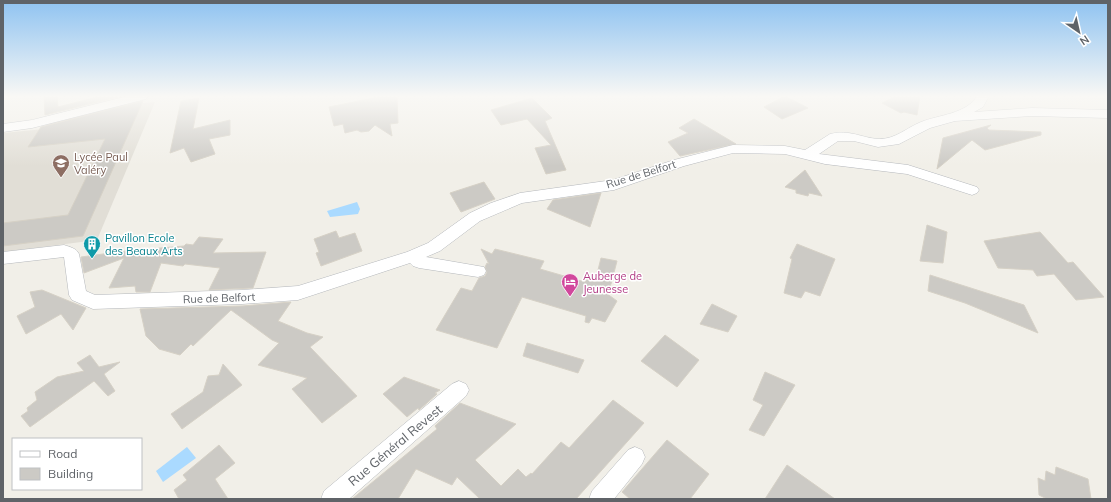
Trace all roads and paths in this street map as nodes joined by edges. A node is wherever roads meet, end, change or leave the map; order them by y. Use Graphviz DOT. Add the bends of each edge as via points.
graph roads {
  1 [pos="50,119"];
  2 [pos="945,119"];
  3 [pos="3,128"];
  4 [pos="807,155"];
  5 [pos="972,190"];
  6 [pos="3,258"];
  7 [pos="416,259"];
  8 [pos="478,271"];
  9 [pos="459,390"];
  10 [pos="635,457"];
  11 [pos="332,499"];
  12 [pos="600,499"];
  1 -- 3 [label="street"];
  2 -- 4 [label="street" via="925,125 899,140 878,143 854,137 835,137"];
  4 -- 5 [label="street, Rue de Belfort" via="825,160 908,170"];
  4 -- 7 [label="street, Rue de Belfort" via="785,150 733,149 678,163 614,185 527,197 505,203 476,217"];
  6 -- 7 [label="street, Rue de Belfort" via="64,251 71,254 78,295 93,302 298,293"];
  7 -- 8 [label="street"];
  9 -- 11 [label="street, Rue Général Revest"];
  10 -- 12 [label="street"];
}
